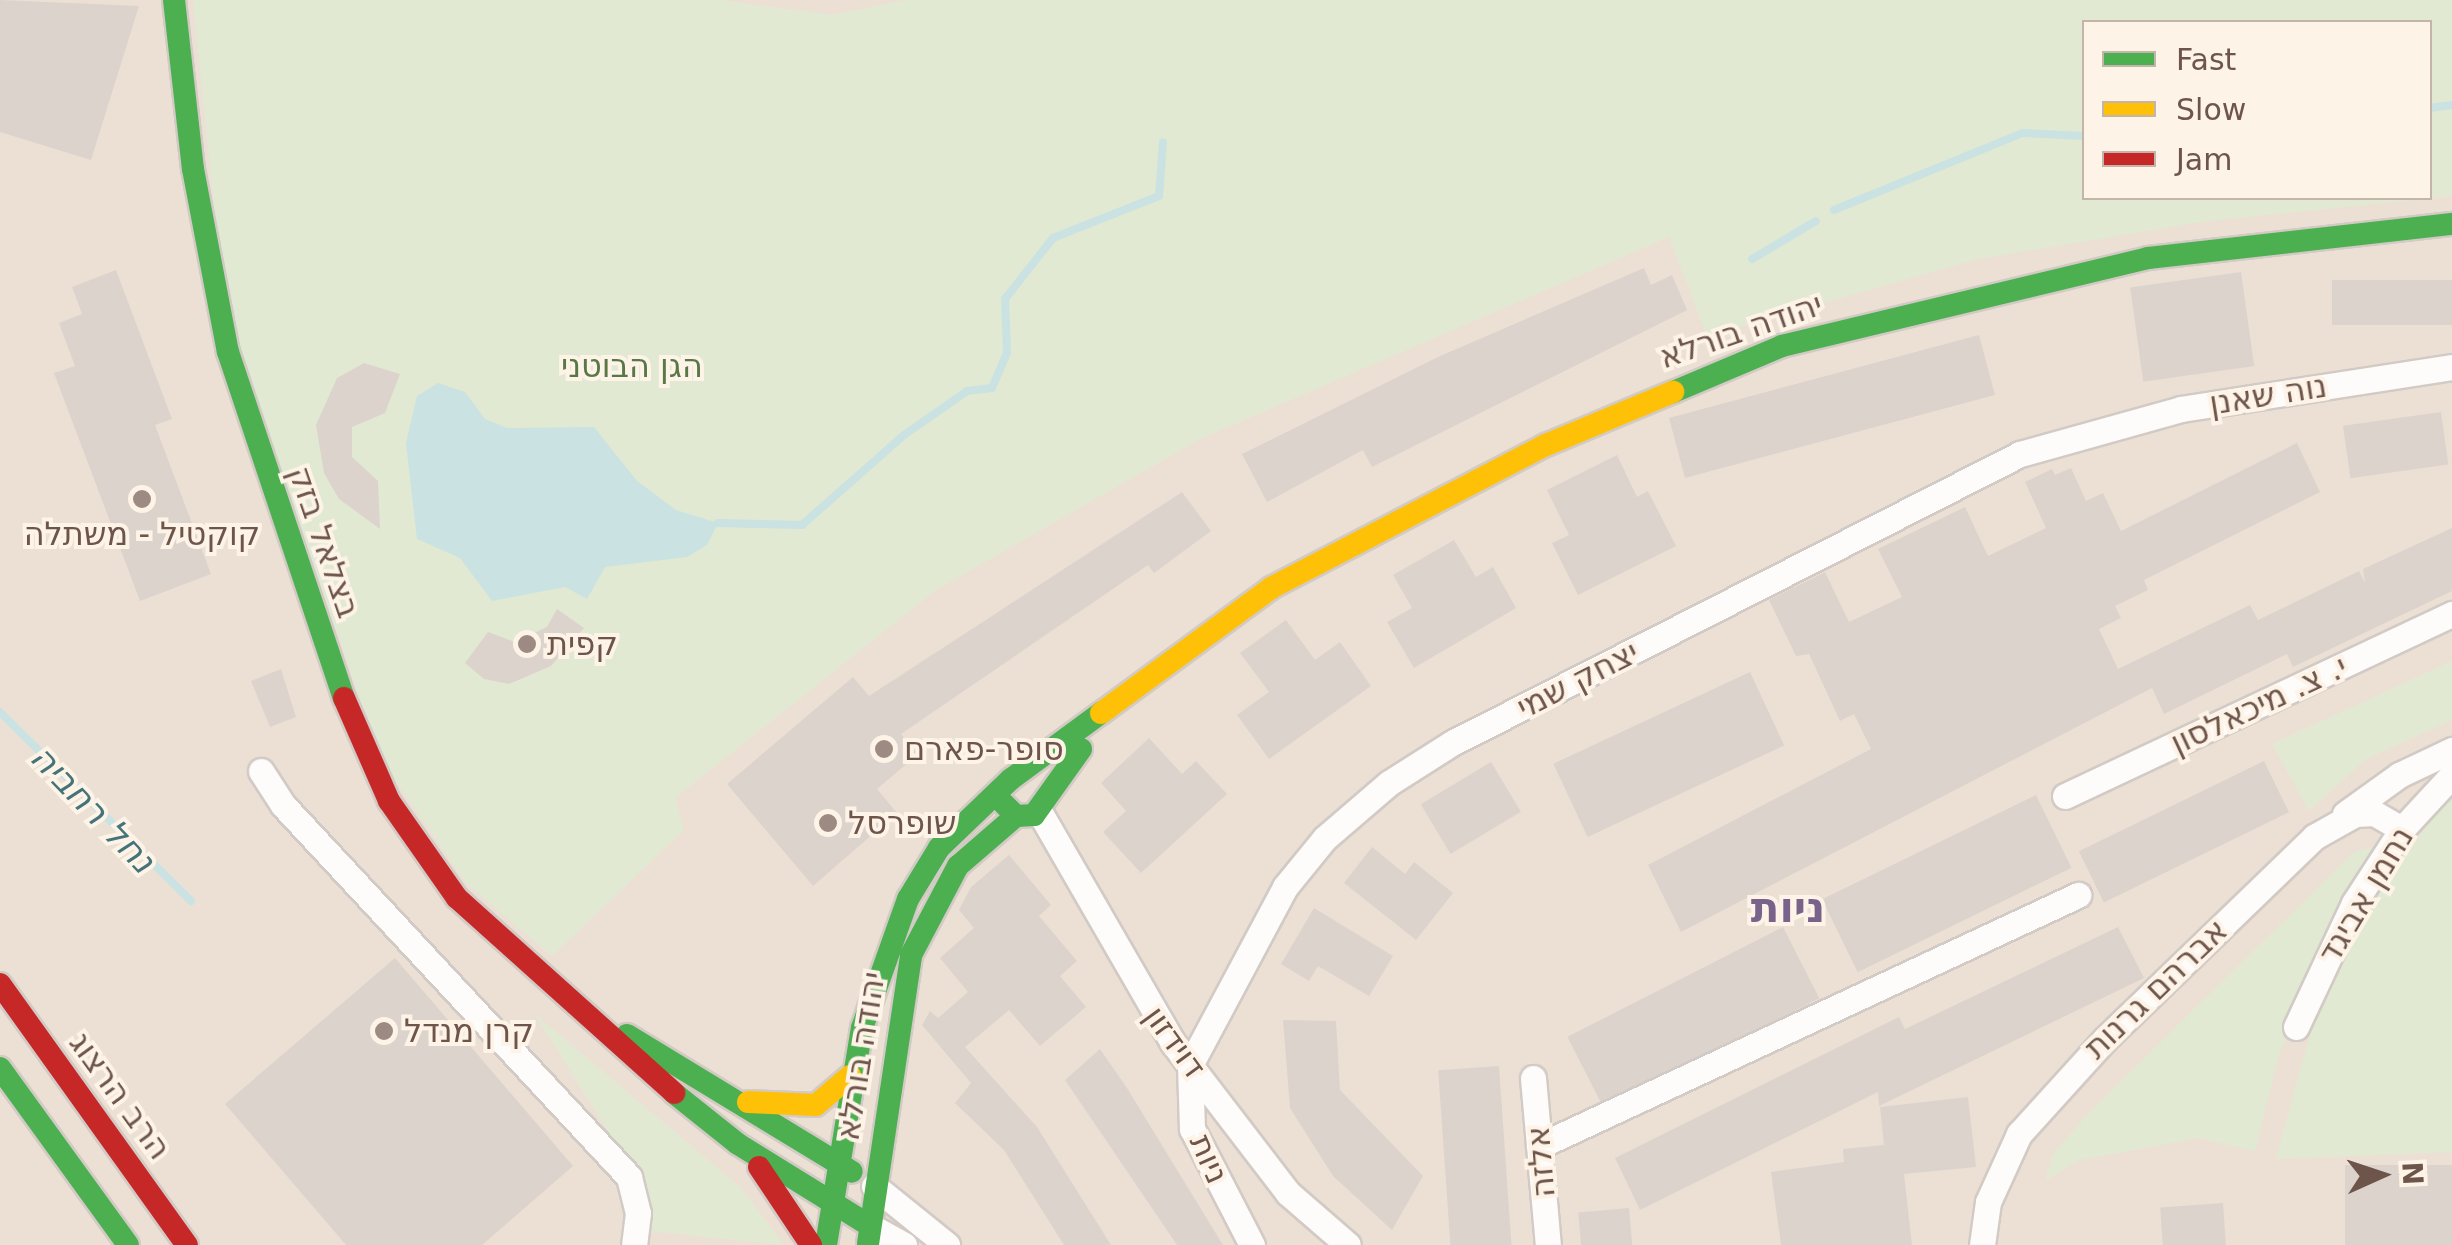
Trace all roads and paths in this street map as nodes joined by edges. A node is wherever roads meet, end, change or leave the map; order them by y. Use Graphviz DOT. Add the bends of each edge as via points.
graph roads {
  1 [pos="174,0"];
  2 [pos="2452,224"];
  3 [pos="2452,367"];
  4 [pos="2084,430"];
  5 [pos="2452,614"];
  6 [pos="1124,698"];
  7 [pos="2452,750"];
  8 [pos="261,771"];
  9 [pos="2452,774"];
  10 [pos="1022,775"];
  11 [pos="1003,793"];
  12 [pos="2065,796"];
  13 [pos="1033,808"];
  14 [pos="2402,829"];
  15 [pos="2314,837"];
  16 [pos="2078,895"];
  17 [pos="0,984"];
  18 [pos="595,1018"];
  19 [pos="2296,1027"];
  20 [pos="1190,1065"];
  21 [pos="0,1068"];
  22 [pos="850,1076"];
  23 [pos="1533,1078"];
  24 [pos="739,1100"];
  25 [pos="738,1144"];
  26 [pos="1539,1146"];
  27 [pos="836,1161"];
  28 [pos="874,1186"];
  29 [pos="830,1202"];
  30 [pos="869,1235"];
  31 [pos="128,1245"];
  32 [pos="187,1245"];
  33 [pos="634,1245"];
  34 [pos="810,1245"];
  35 [pos="826,1245"];
  36 [pos="904,1245"];
  37 [pos="947,1245"];
  38 [pos="1252,1245"];
  39 [pos="1348,1245"];
  40 [pos="1548,1245"];
  41 [pos="1982,1245"];
  1 -- 18 [label="street, בצלאל בזק" via="193,169 228,352 349,714 389,800 457,898"];
  2 -- 6 [label="street, יהודה בורלא" via="2148,258 1734,363 1430,501 1271,588"];
  3 -- 4 [label="street, נוה שאנן"];
  4 -- 20 [label="street, יצחק שמי" via="1940,492 1452,743 1376,794 1285,887"];
  5 -- 12 [label="street, י. צ. מיכאלסון"];
  6 -- 10 [label="street, יהודה בורלא"];
  6 -- 13 [label="street, יהודה בורלא"];
  7 -- 15 [label="street" via="2400,774"];
  8 -- 33 [label="street" via="283,805 630,1177 638,1213"];
  9 -- 14 [label="street, נחמן אביגד"];
  10 -- 11 [label="street, יהודה בורלא"];
  10 -- 13 [label="street" via="1038,780"];
  11 -- 13 [label="street"];
  11 -- 22 [label="street, יהודה בורלא" via="939,848 908,899"];
  13 -- 20 [label="street, דוידזון" via="1135,986"];
  13 -- 28 [label="street, יהודה בורלא" via="958,866 911,954"];
  14 -- 15 [label="street, אברהם גרנות" via="2374,813 2355,814"];
  14 -- 19 [label="street, נחמן אביגד" via="2354,903"];
  15 -- 41 [label="street, אברהם גרנות" via="2052,1091 2000,1170"];
  16 -- 26 [label="street"];
  17 -- 32 [label="street, הרב הרצוג"];
  18 -- 24 [label="street, בצלאל בזק"];
  18 -- 25 [label="street, בצלאל בזק"];
  20 -- 38 [label="street, ניות" via="1192,1129"];
  20 -- 39 [label="street, דוידזון" via="1288,1194"];
  21 -- 31 [label="street"];
  22 -- 24 [label="street" via="816,1106"];
  22 -- 27 [label="street, יהודה בורלא"];
  23 -- 26 [label="street, אלזה"];
  24 -- 27 [label="street, בצלאל בזק"];
  25 -- 29 [label="street, בצלאל בזק"];
  25 -- 34 [label="street"];
  26 -- 40 [label="street, אלזה"];
  27 -- 28 [label="street, בצלאל בזק"];
  27 -- 29 [label="street, יהודה בורלא"];
  28 -- 30 [label="street, יהודה בורלא"];
  28 -- 37 [label="street"];
  29 -- 30 [label="street, בצלאל בזק"];
  29 -- 35 [label="street, יהודה בורלא"];
  30 -- 36 [label="street"];
}
